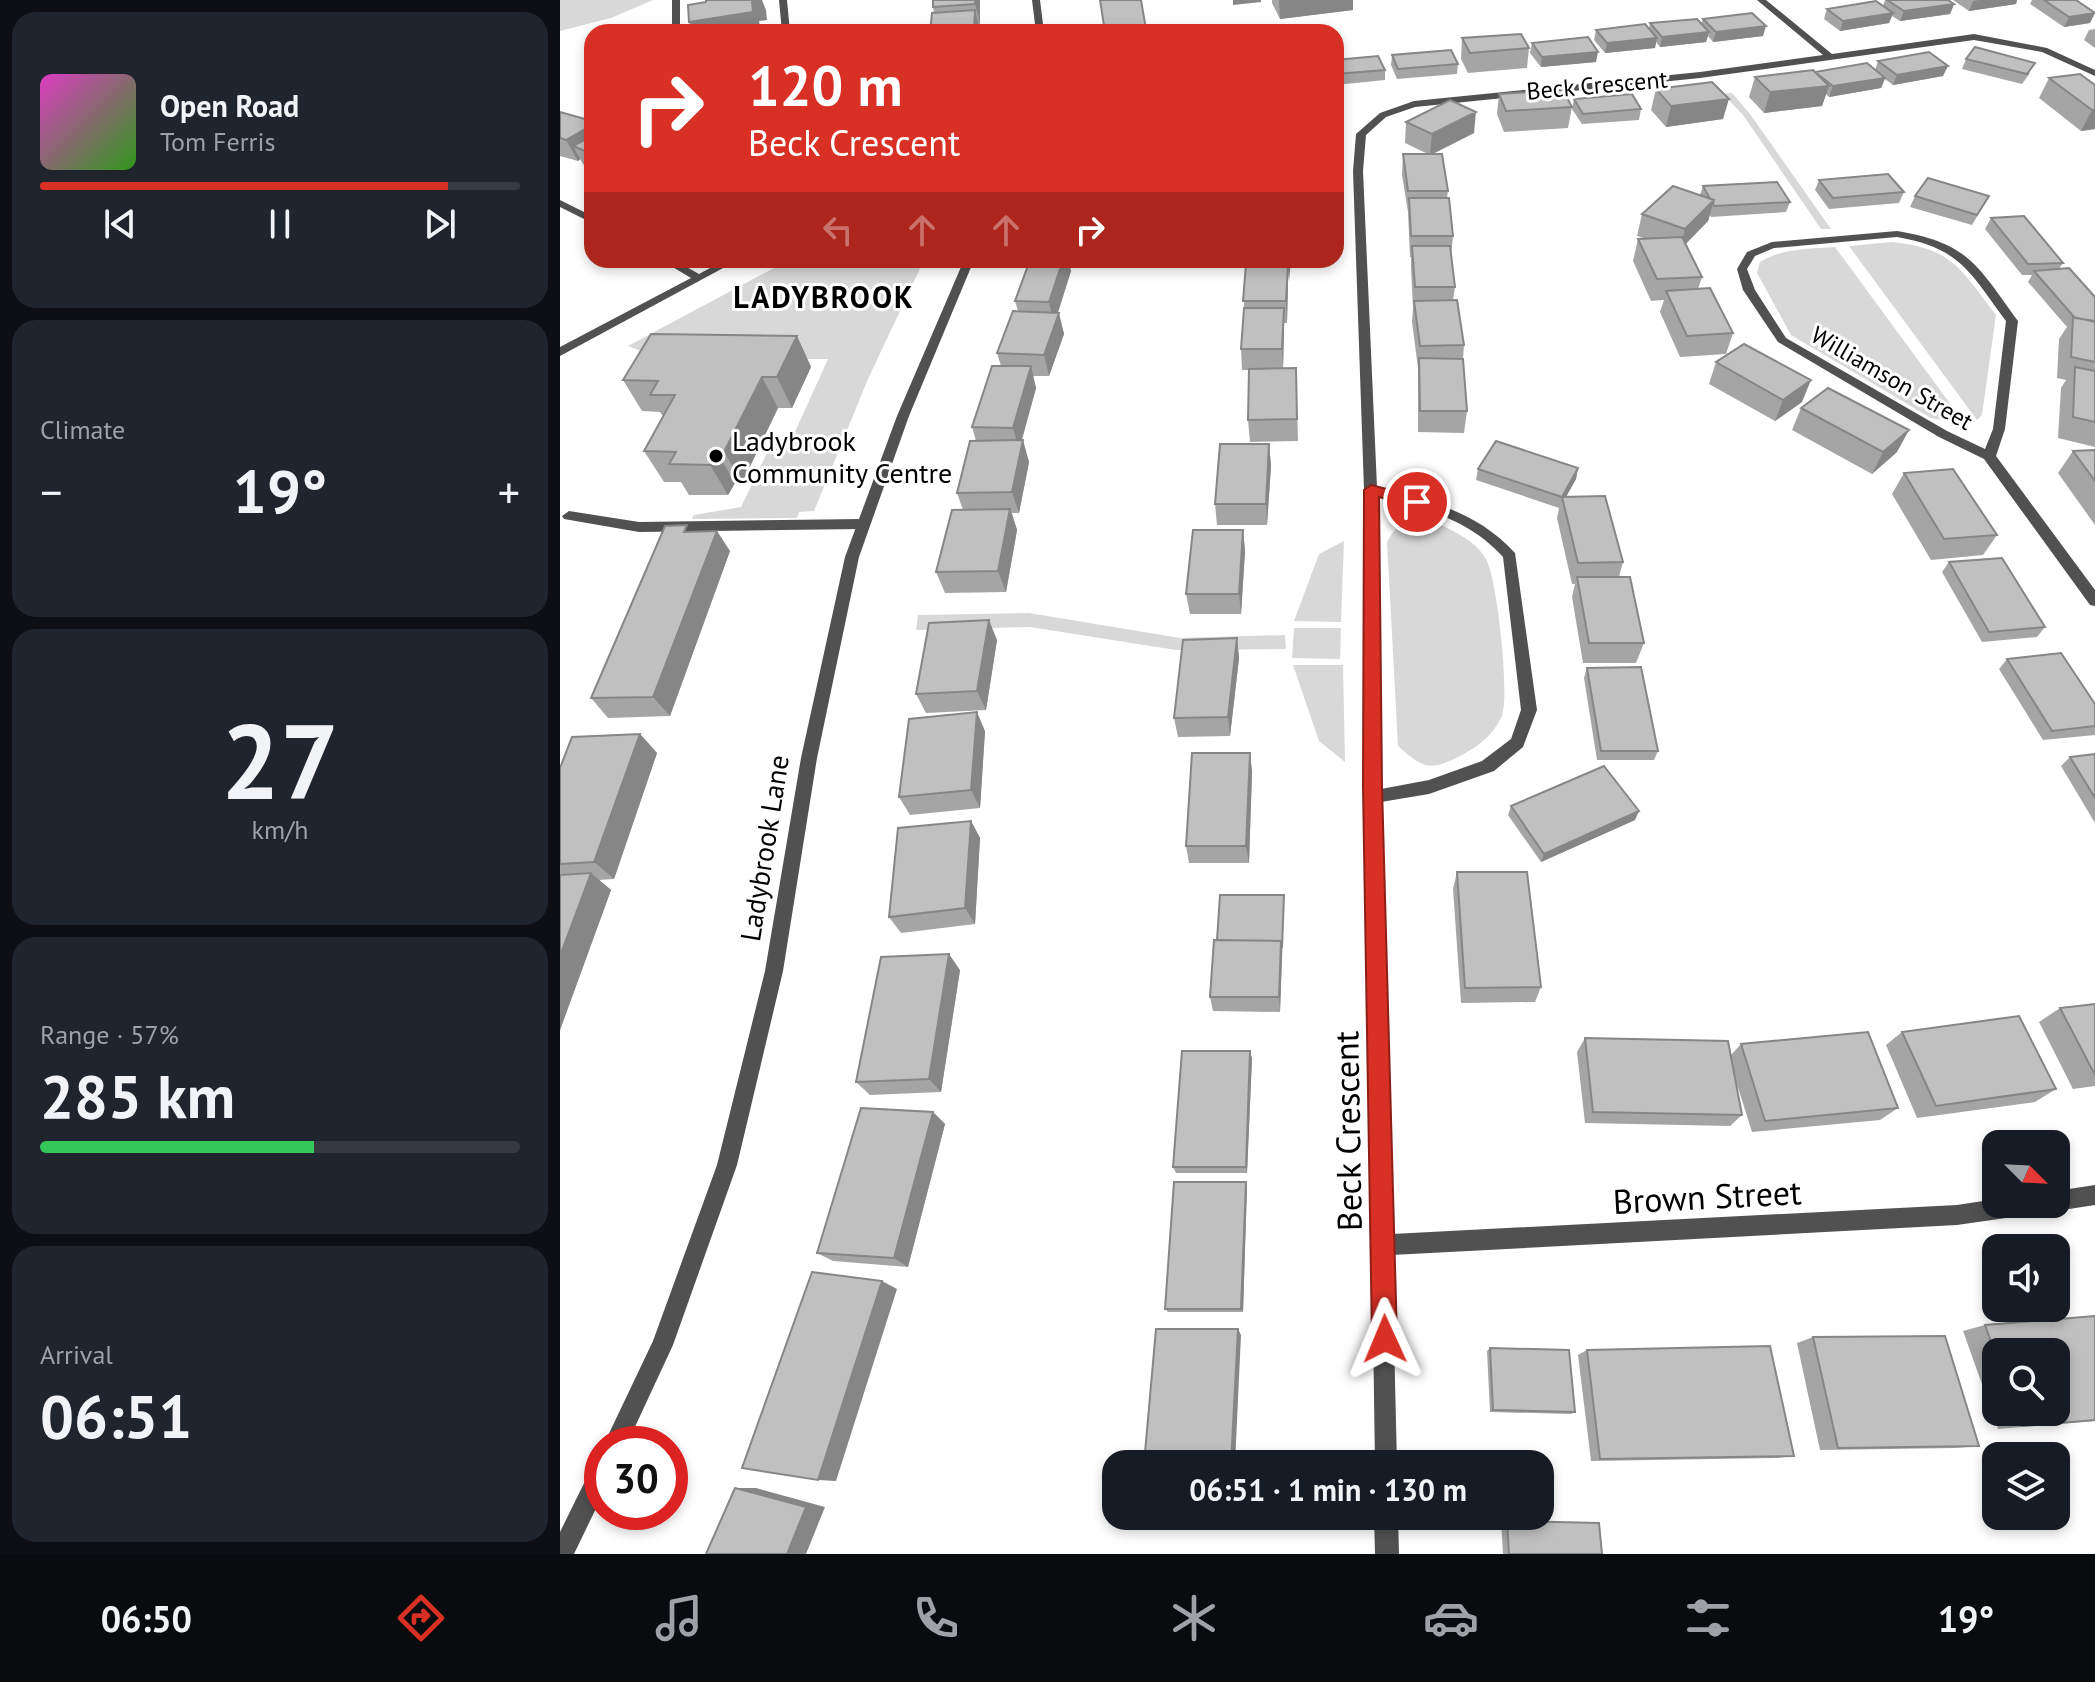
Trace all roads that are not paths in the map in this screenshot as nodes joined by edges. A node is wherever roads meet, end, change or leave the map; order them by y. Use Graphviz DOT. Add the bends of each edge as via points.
graph roads {
  1 [pos="676,0"];
  2 [pos="783,0"];
  3 [pos="1036,0"];
  4 [pos="1761,0"];
  5 [pos="676,24"];
  6 [pos="785,24"];
  7 [pos="1039,24"];
  8 [pos="1830,57"];
  9 [pos="2095,73"];
  10 [pos="560,203"];
  11 [pos="584,216"];
  12 [pos="681,268"];
  13 [pos="718,268"];
  14 [pos="966,268"];
  15 [pos="699,278"];
  16 [pos="560,352"];
  17 [pos="1989,456"];
  18 [pos="1371,490"];
  19 [pos="569,516"];
  20 [pos="862,524"];
  21 [pos="2095,601"];
  22 [pos="1374,797"];
  23 [pos="2095,1195"];
  24 [pos="2070,1199"];
  25 [pos="1982,1211"];
  26 [pos="1384,1245"];
  27 [pos="624,1426"];
  28 [pos="1386,1450"];
  29 [pos="584,1508"];
  30 [pos="1386,1530"];
  31 [pos="562,1554"];
  32 [pos="1387,1554"];
  1 -- 5 [label="street"];
  2 -- 6 [label="street"];
  3 -- 7 [label="street"];
  4 -- 8 [label="street"];
  8 -- 9 [label="street, Beck Crescent" via="1974,37 2044,50"];
  8 -- 18 [label="street, Beck Crescent" via="1414,104 1383,115 1361,134 1358,171"];
  10 -- 11 [label="street"];
  12 -- 15 [label="street"];
  13 -- 15 [label="street"];
  14 -- 20 [label="street, Ladybrook Lane"];
  15 -- 16 [label="street"];
  17 -- 17 [label="street, Williamson Street" via="1782,340 1749,290 1742,269 1751,254 1772,245 1897,234 1938,244 1968,262 2012,321 1999,429"];
  17 -- 21 [label="street, Williamson Street"];
  18 -- 22 [label="street, Beck Crescent"];
  18 -- 22 [label="street" via="1479,525 1510,556 1529,710 1517,743 1488,766 1429,787"];
  19 -- 20 [label="street" via="639,527"];
  20 -- 27 [label="street, Ladybrook Lane" via="809,758 774,971 727,1165 662,1345"];
  22 -- 26 [label="street, Beck Crescent"];
  23 -- 24 [label="street"];
  25 -- 26 [label="street, Brown Street"];
  26 -- 28 [label="street, Beck Crescent"];
  29 -- 31 [label="street"];
  30 -- 32 [label="street"];
}
